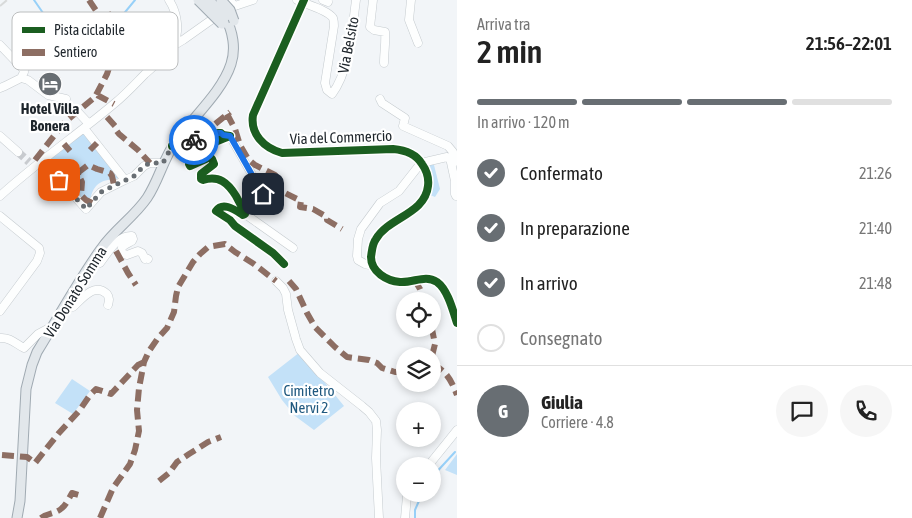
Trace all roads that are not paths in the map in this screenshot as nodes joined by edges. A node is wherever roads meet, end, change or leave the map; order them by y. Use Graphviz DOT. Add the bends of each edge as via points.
graph roads {
  1 [pos="169,0"];
  2 [pos="198,0"];
  3 [pos="209,0"];
  4 [pos="221,0"];
  5 [pos="229,0"];
  6 [pos="253,0"];
  7 [pos="356,0"];
  8 [pos="373,0"];
  9 [pos="411,0"];
  10 [pos="301,1"];
  11 [pos="175,12"];
  12 [pos="214,18"];
  13 [pos="227,21"];
  14 [pos="418,42"];
  15 [pos="178,43"];
  16 [pos="0,44"];
  17 [pos="12,57"];
  18 [pos="384,63"];
  19 [pos="23,70"];
  20 [pos="150,70"];
  21 [pos="21,78"];
  22 [pos="0,88"];
  23 [pos="66,99"];
  24 [pos="380,99"];
  25 [pos="77,111"];
  26 [pos="87,126"];
  27 [pos="0,136"];
  28 [pos="230,136"];
  29 [pos="439,142"];
  30 [pos="457,145"];
  31 [pos="172,146"];
  32 [pos="18,152"];
  33 [pos="43,161"];
  34 [pos="163,163"];
  35 [pos="421,163"];
  36 [pos="457,171"];
  37 [pos="125,180"];
  38 [pos="263,194"];
  39 [pos="457,195"];
  40 [pos="0,196"];
  41 [pos="245,214"];
  42 [pos="0,216"];
  43 [pos="293,248"];
  44 [pos="148,260"];
  45 [pos="93,261"];
  46 [pos="284,264"];
  47 [pos="373,266"];
  48 [pos="276,281"];
  49 [pos="65,306"];
  50 [pos="108,306"];
  51 [pos="454,308"];
  52 [pos="0,311"];
  53 [pos="457,323"];
  54 [pos="53,326"];
  55 [pos="0,338"];
  56 [pos="457,430"];
  57 [pos="435,457"];
  58 [pos="407,502"];
  59 [pos="18,518"];
  60 [pos="379,518"];
  61 [pos="405,518"];
  1 -- 11 [label="street"];
  2 -- 13 [label="main road, bridge"];
  3 -- 13 [label="main road, bridge"];
  4 -- 13 [label="main road, bridge" via="230,10"];
  5 -- 6 [label="street" via="235,6"];
  7 -- 10 [label="street, Via Belsito" via="342,79 332,94 325,83 334,20 331,15"];
  8 -- 18 [label="street, Via Belsito" via="370,27 385,32"];
  9 -- 14 [label="street" via="409,20"];
  10 -- 35 [label="street, Via del Commercio" via="253,115 258,138 282,153 399,149"];
  12 -- 15 [label="street"];
  13 -- 31 [label="main road, Via Donato Somma" via="233,44 231,66 223,82"];
  16 -- 17 [label="street"];
  19 -- 21 [label="street"];
  20 -- 26 [label="street"];
  21 -- 22 [label="street"];
  21 -- 23 [label="street" via="48,95"];
  24 -- 29 [label="street, Via del Commercio" via="405,118 403,126"];
  25 -- 26 [label="street"];
  26 -- 33 [label="street"];
  26 -- 37 [label="street"];
  27 -- 32 [label="street"];
  28 -- 31 [label="street" via="218,133"];
  28 -- 38 [label="street"];
  28 -- 41 [label="street" via="195,154 189,164 212,159 214,164 201,174 201,179 223,181"];
  29 -- 30 [label="street, Via del Commercio"];
  29 -- 36 [label="street, Via del Commercio" via="453,152"];
  31 -- 34 [label="main road, Via Donato Somma"];
  33 -- 37 [label="street" via="86,209 101,192"];
  33 -- 40 [label="street" via="32,164"];
  34 -- 37 [label="street" via="150,163"];
  34 -- 45 [label="main road, Via Donato Somma" via="145,201 103,245"];
  35 -- 39 [label="street" via="450,158 456,181 454,194"];
  35 -- 47 [label="street" via="428,176 426,197 376,238 372,251"];
  35 -- 47 [label="street" via="399,191 380,202 360,229 358,260"];
  41 -- 43 [label="street"];
  41 -- 46 [label="street" via="221,206 216,211"];
  42 -- 52 [label="street" via="39,248 40,253 37,262"];
  44 -- 45 [label="street" via="138,251 127,255 122,253 124,245 133,239 128,236 119,240 100,263"];
  45 -- 49 [label="main road, Via Donato Somma"];
  47 -- 51 [label="street" via="381,276 396,281 420,278 439,283"];
  48 -- 60 [label="street" via="286,294 300,350 320,373 370,412 376,421"];
  49 -- 50 [label="street" via="73,307 91,290 97,289 109,296"];
  49 -- 54 [label="main road, Via Donato Somma"];
  51 -- 53 [label="street"];
  54 -- 55 [label="street" via="38,334 24,348"];
  54 -- 59 [label="main road, Via Donato Somma" via="37,352 27,384"];
  56 -- 57 [label="street"];
  58 -- 61 [label="street"];
}
